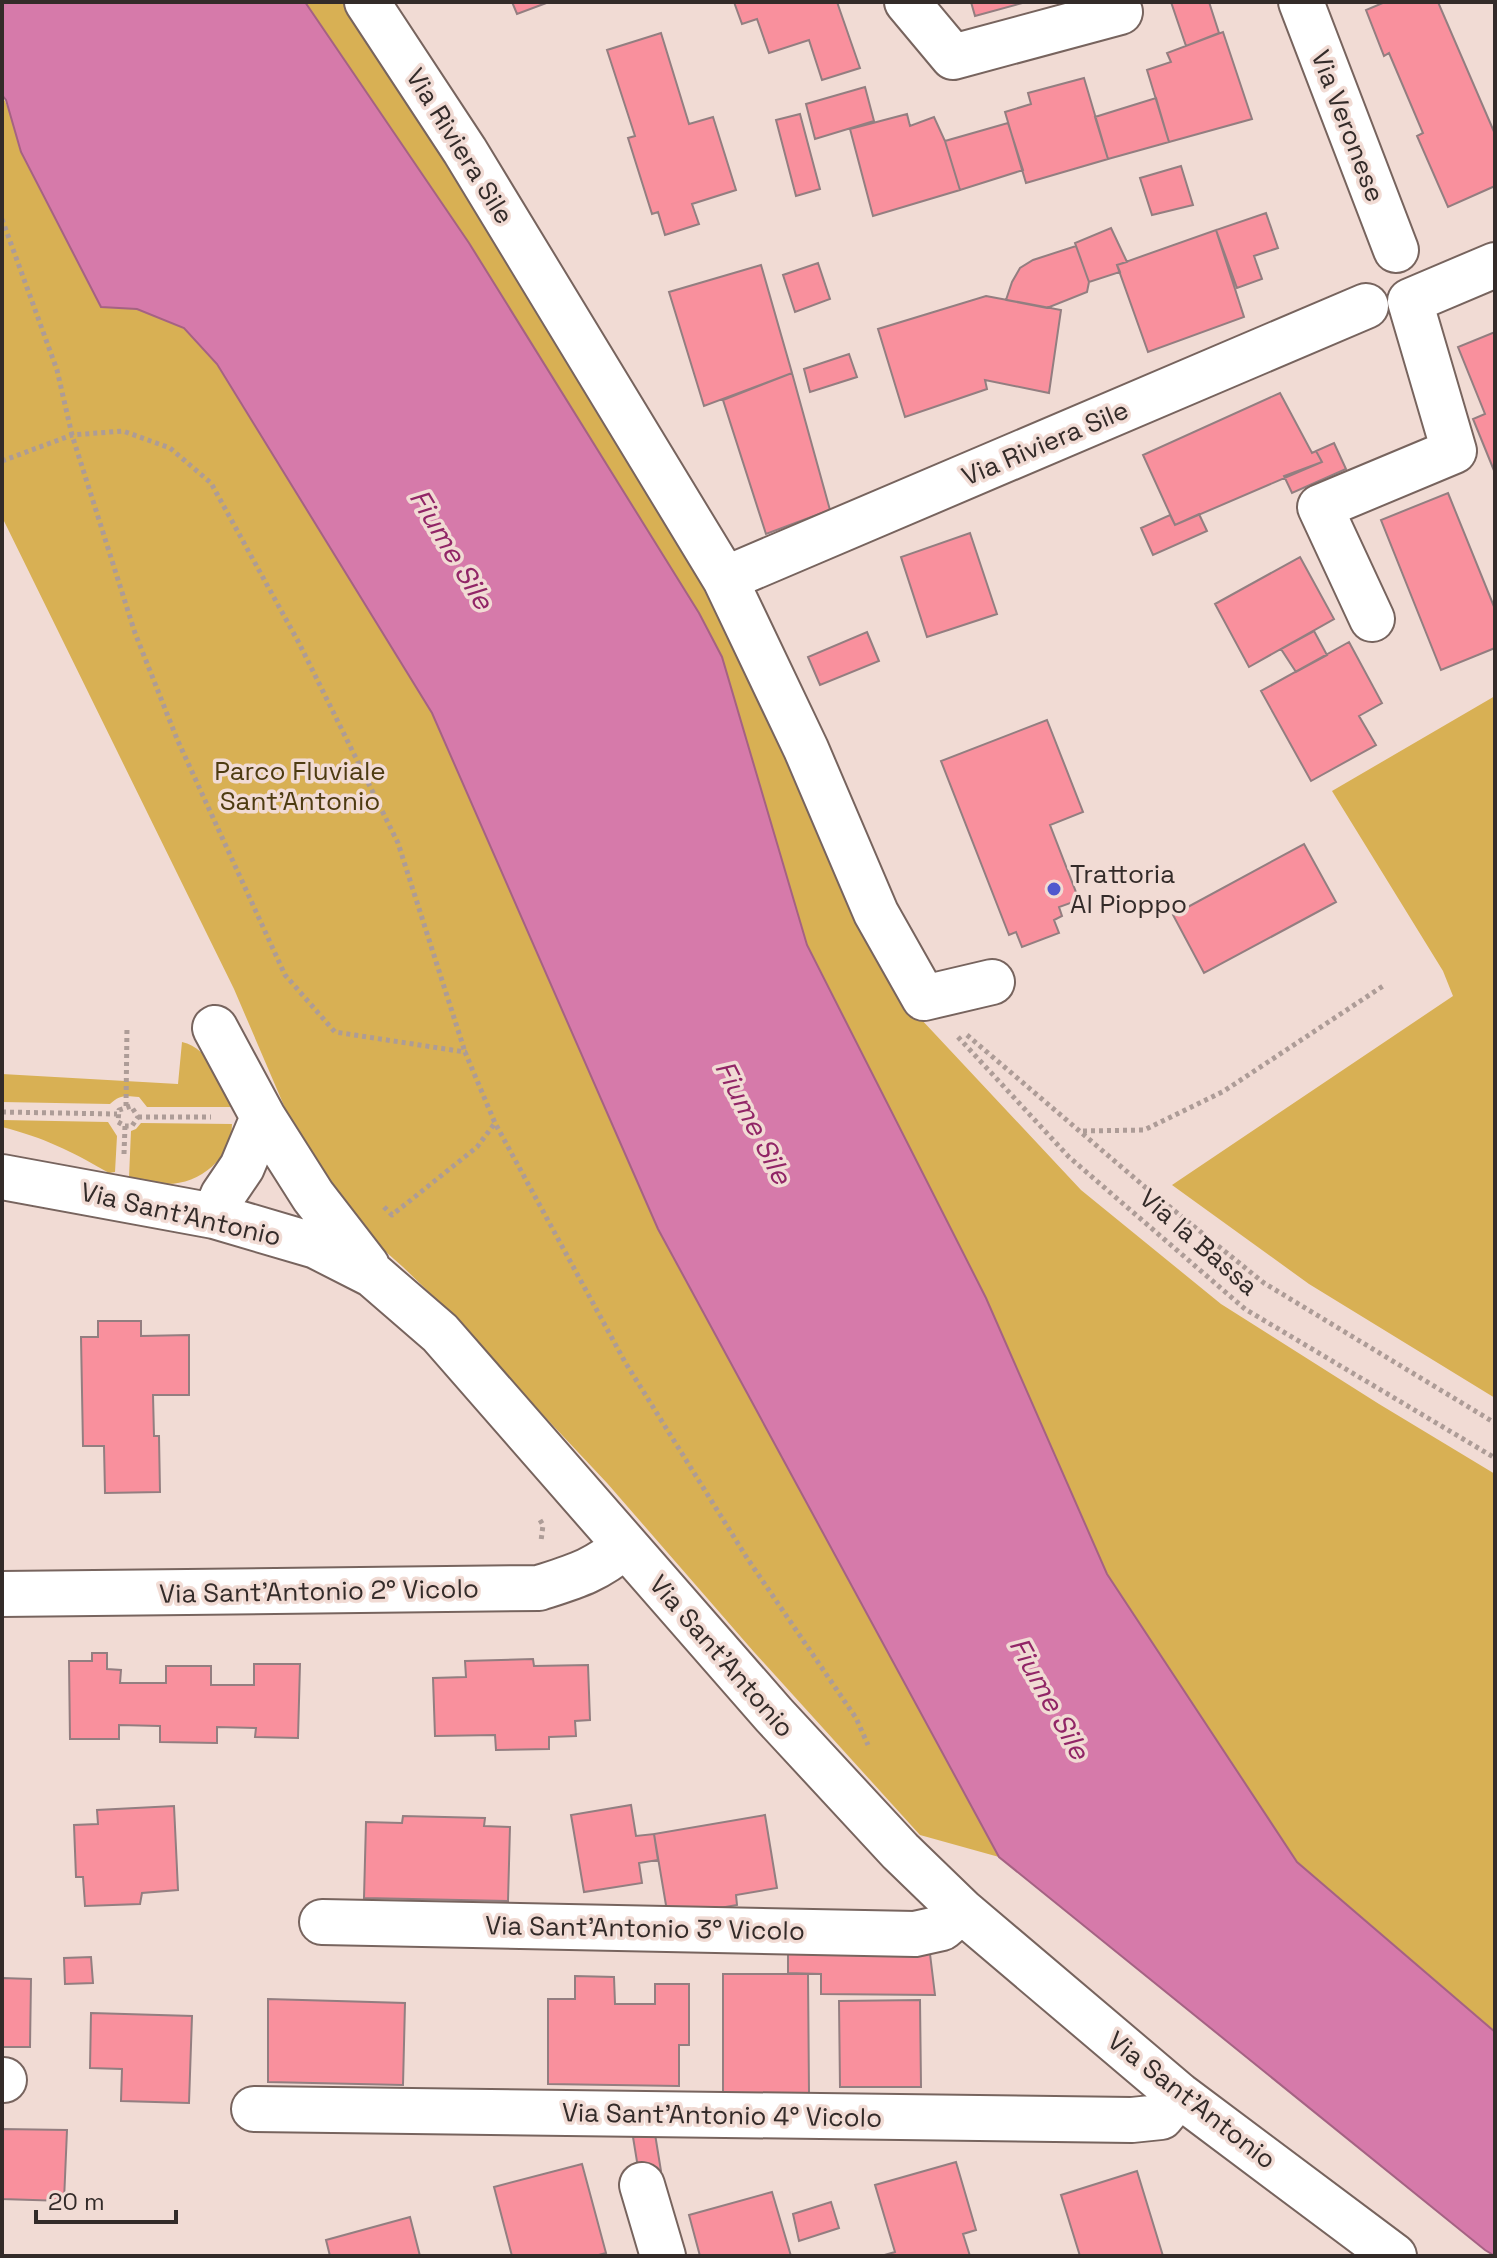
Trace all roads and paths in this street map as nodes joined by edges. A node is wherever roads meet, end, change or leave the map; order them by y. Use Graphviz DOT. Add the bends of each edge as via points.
graph roads {
  1 [pos="367,2"];
  2 [pos="907,2"];
  3 [pos="1301,2"];
  4 [pos="1120,12"];
  5 [pos="2,219"];
  6 [pos="1396,250"];
  7 [pos="1495,265"];
  8 [pos="1366,306"];
  9 [pos="72,435"];
  10 [pos="2,461"];
  11 [pos="725,579"];
  12 [pos="1372,619"];
  13 [pos="992,982"];
  14 [pos="1383,986"];
  15 [pos="924,998"];
  16 [pos="127,1026"];
  17 [pos="215,1028"];
  18 [pos="465,1052"];
  19 [pos="126,1106"];
  20 [pos="2,1112"];
  21 [pos="117,1114"];
  22 [pos="138,1117"];
  23 [pos="263,1117"];
  24 [pos="495,1123"];
  25 [pos="1082,1131"];
  26 [pos="2,1177"];
  27 [pos="382,1205"];
  28 [pos="214,1216"];
  29 [pos="263,1231"];
  30 [pos="373,1275"];
  31 [pos="1495,1423"];
  32 [pos="1495,1458"];
  33 [pos="537,1516"];
  34 [pos="625,1546"];
  35 [pos="534,1550"];
  36 [pos="2,1594"];
  37 [pos="872,1756"];
  38 [pos="962,1911"];
  39 [pos="322,1922"];
  40 [pos="1179,2095"];
  41 [pos="254,2109"];
  42 [pos="642,2185"];
  43 [pos="663,2256"];
  44 [pos="1394,2256"];
  1 -- 11 [label="street, Via Riviera Sile" via="465,151"];
  2 -- 4 [label="street" via="953,57"];
  3 -- 6 [label="street, Via Veronese"];
  5 -- 9 [label="path" via="57,370"];
  7 -- 12 [label="street" via="1410,301 1454,451 1320,507"];
  8 -- 11 [label="street, Via Riviera Sile"];
  9 -- 10 [label="path"];
  9 -- 18 [label="path" via="123,431 170,448 211,483 299,643 398,843"];
  9 -- 18 [label="path" via="135,633 183,753 285,975 335,1032"];
  11 -- 15 [label="street, Via Riviera Sile" via="876,913"];
  13 -- 15 [label="street"];
  14 -- 25 [label="path" via="1224,1091 1157,1124 1144,1130"];
  15 -- 25 [label="path"];
  15 -- 32 [label="path, Via la Bassa" via="1069,1157 1245,1309"];
  16 -- 19 [label="path"];
  17 -- 23 [label="street"];
  18 -- 24 [label="path"];
  19 -- 21 [label="path"];
  19 -- 22 [label="path"];
  20 -- 21 [label="path"];
  21 -- 22 [label="path" via="118,1122 128,1127"];
  22 -- 23 [label="path"];
  23 -- 28 [label="street"];
  23 -- 29 [label="street" via="283,1180"];
  23 -- 30 [label="street" via="313,1196"];
  24 -- 27 [label="path" via="477,1147 392,1215"];
  24 -- 37 [label="path" via="625,1362 747,1558 856,1718"];
  25 -- 31 [label="path" via="1264,1283"];
  26 -- 28 [label="street, Via Sant'Antonio"];
  28 -- 29 [label="street, Via Sant'Antonio"];
  29 -- 30 [label="street, Via Sant'Antonio" via="316,1246"];
  30 -- 34 [label="street, Via Sant'Antonio" via="440,1333"];
  33 -- 35 [label="path" via="543,1525"];
  34 -- 36 [label="street, Via Sant'Antonio 2° Vicolo" via="580,1577 539,1588"];
  34 -- 38 [label="street, Via Sant'Antonio" via="774,1715"];
  38 -- 39 [label="street, Via Sant'Antonio 3° Vicolo" via="942,1928 915,1934"];
  38 -- 40 [label="street, Via Sant'Antonio"];
  40 -- 41 [label="street, Via Sant'Antonio 4° Vicolo" via="1161,2117 1132,2120"];
  40 -- 44 [label="street, Via Sant'Antonio"];
  42 -- 43 [label="street"];
}
